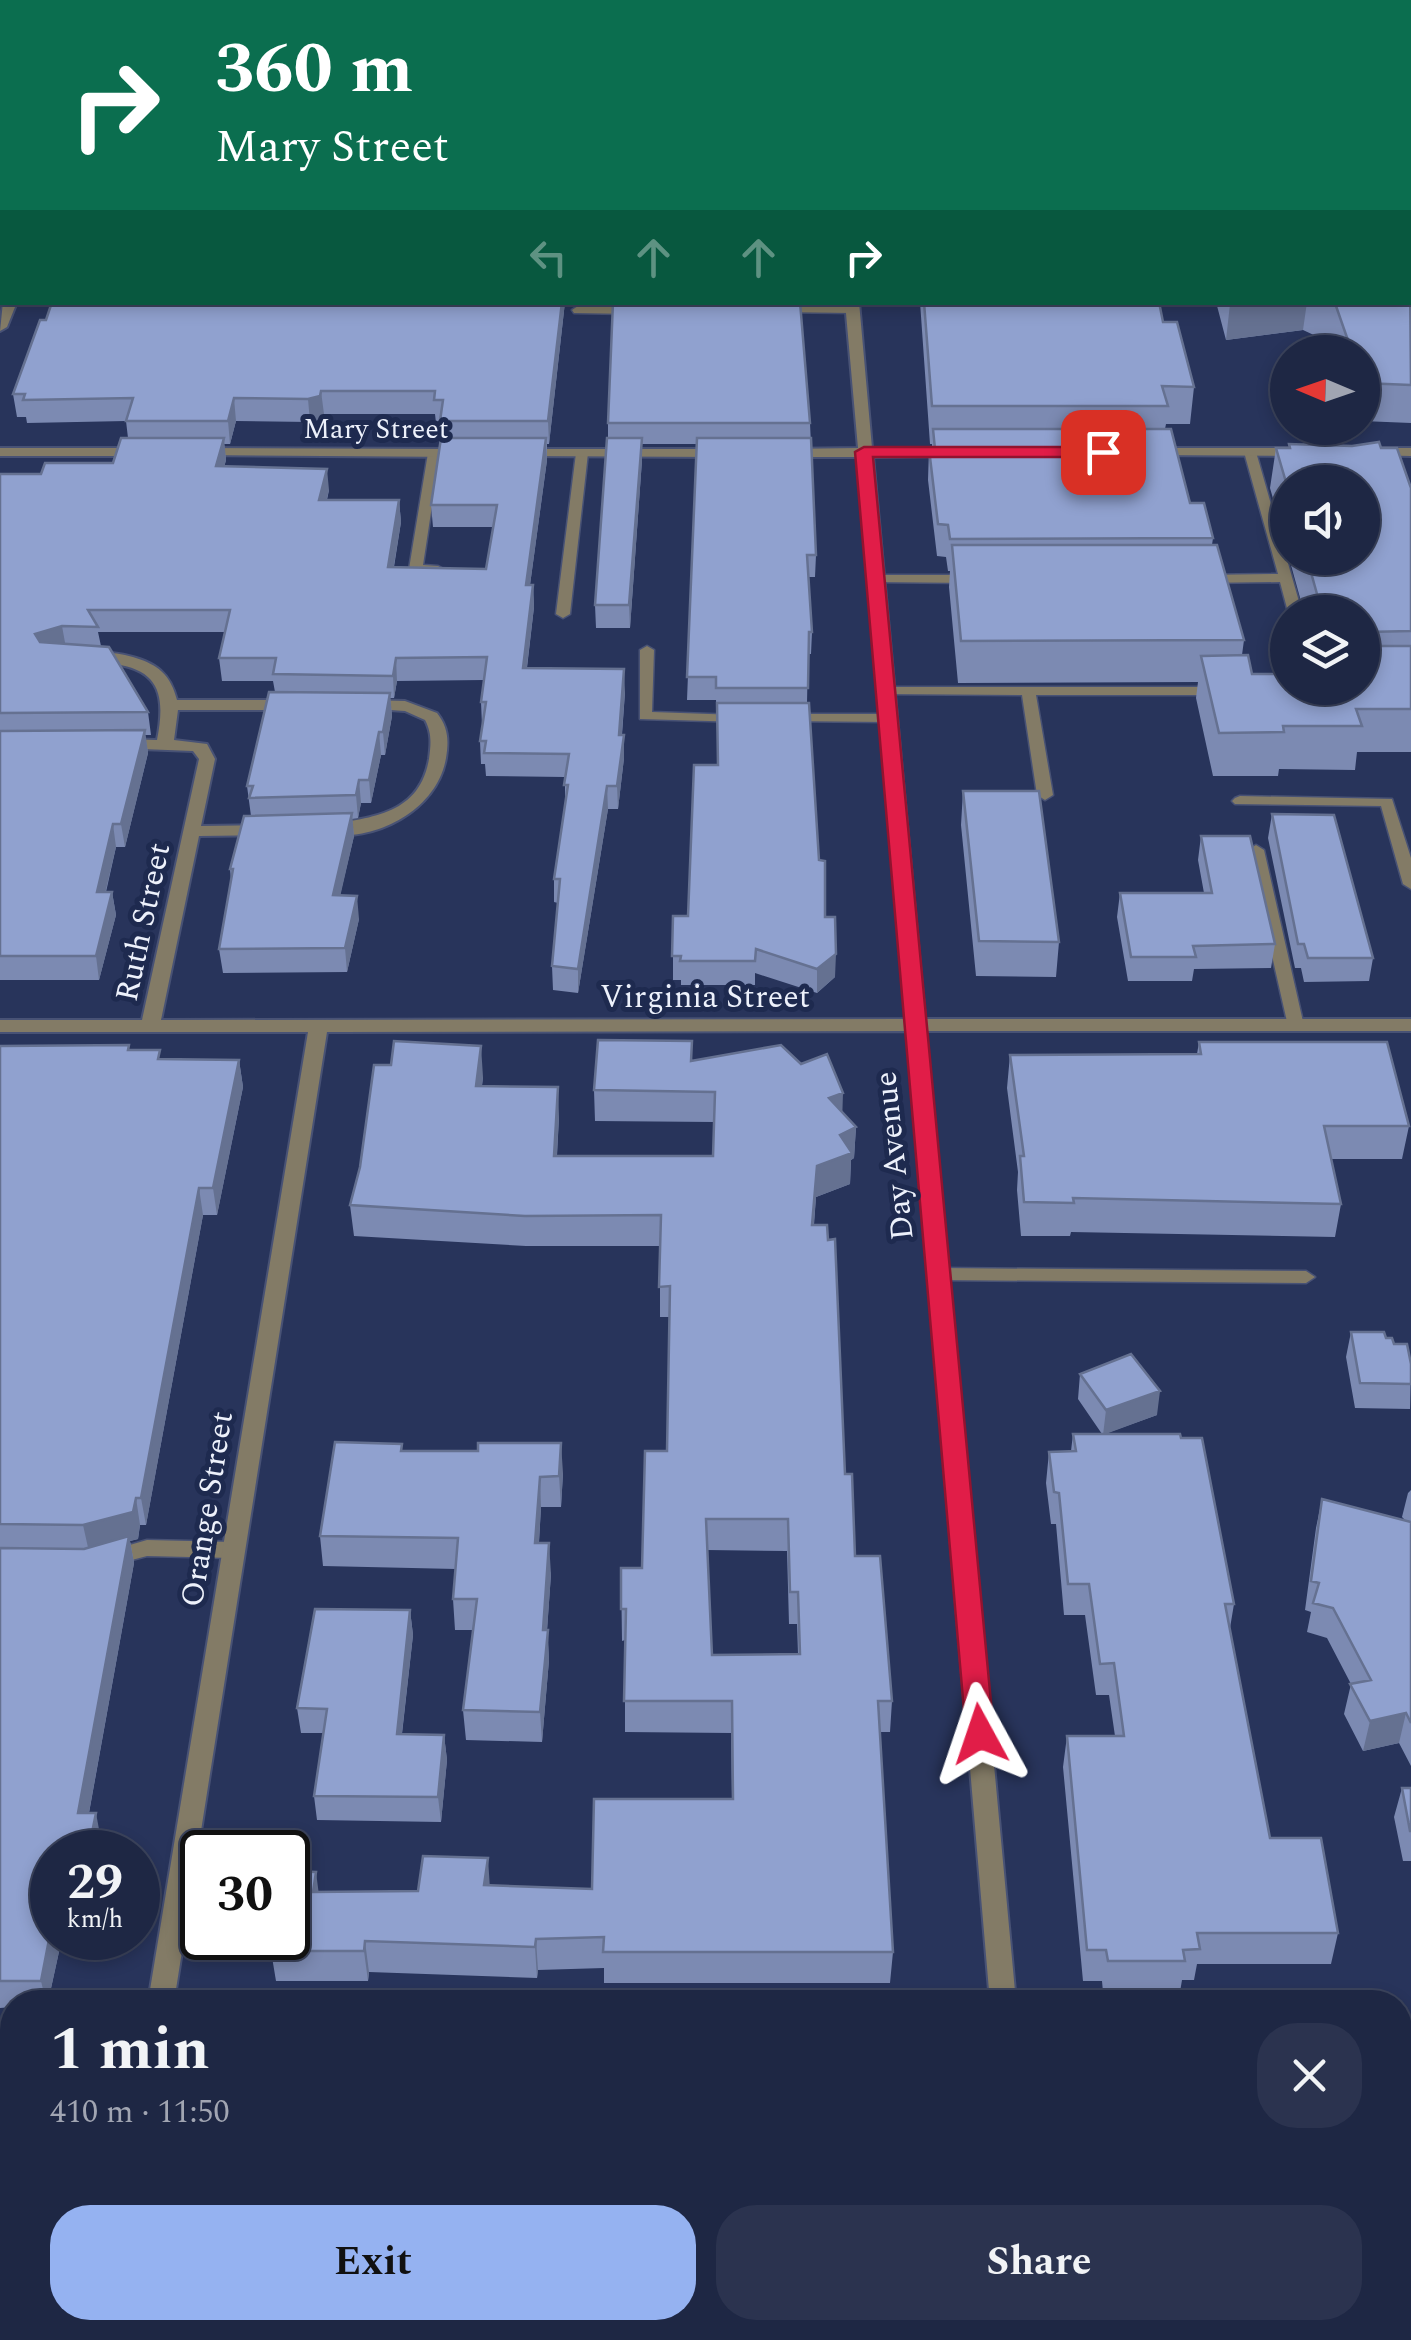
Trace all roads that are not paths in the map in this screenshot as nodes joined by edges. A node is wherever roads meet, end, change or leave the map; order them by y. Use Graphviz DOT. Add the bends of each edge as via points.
graph roads {
  1 [pos="852,306"];
  2 [pos="578,310"];
  3 [pos="658,310"];
  4 [pos="757,310"];
  5 [pos="0,452"];
  6 [pos="158,452"];
  7 [pos="178,452"];
  8 [pos="864,452"];
  9 [pos="978,452"];
  10 [pos="1134,452"];
  11 [pos="1250,452"];
  12 [pos="1310,452"];
  13 [pos="1350,452"];
  14 [pos="1411,452"];
  15 [pos="434,453"];
  16 [pos="489,453"];
  17 [pos="508,453"];
  18 [pos="731,453"];
  19 [pos="768,453"];
  20 [pos="582,454"];
  21 [pos="447,570"];
  22 [pos="1192,578"];
  23 [pos="1286,578"];
  24 [pos="878,579"];
  25 [pos="984,579"];
  26 [pos="1291,595"];
  27 [pos="563,614"];
  28 [pos="647,650"];
  29 [pos="67,658"];
  30 [pos="886,691"];
  31 [pos="1229,691"];
  32 [pos="1028,692"];
  33 [pos="172,705"];
  34 [pos="308,705"];
  35 [pos="347,705"];
  36 [pos="760,718"];
  37 [pos="778,718"];
  38 [pos="888,718"];
  39 [pos="108,744"];
  40 [pos="165,744"];
  41 [pos="1044,796"];
  42 [pos="1240,800"];
  43 [pos="192,830"];
  44 [pos="1256,850"];
  45 [pos="1411,884"];
  46 [pos="916,1025"];
  47 [pos="1411,1025"];
  48 [pos="0,1026"];
  49 [pos="150,1026"];
  50 [pos="318,1026"];
  51 [pos="1296,1026"];
  52 [pos="940,1274"];
  53 [pos="1306,1277"];
  54 [pos="232,1550"];
  55 [pos="89,1564"];
  56 [pos="163,1990"];
  57 [pos="1002,1990"];
  1 -- 4 [label="lane"];
  1 -- 8 [label="street, Day Avenue"];
  2 -- 3 [label="lane"];
  5 -- 6 [label="street"];
  7 -- 15 [label="street, Mary Street"];
  8 -- 9 [label="street"];
  8 -- 19 [label="street"];
  8 -- 24 [label="street, Day Avenue"];
  10 -- 11 [label="street"];
  11 -- 12 [label="street"];
  11 -- 23 [label="lane"];
  13 -- 14 [label="street" via="1393,459"];
  15 -- 16 [label="street, Mary Street"];
  15 -- 21 [label="lane" via="416,569"];
  17 -- 20 [label="street"];
  18 -- 20 [label="street"];
  20 -- 27 [label="lane"];
  22 -- 23 [label="lane"];
  23 -- 26 [label="lane"];
  24 -- 25 [label="lane"];
  24 -- 30 [label="street, Day Avenue"];
  28 -- 36 [label="lane" via="644,716"];
  29 -- 33 [label="street" via="142,665 166,688"];
  30 -- 32 [label="lane"];
  30 -- 38 [label="street, Day Avenue"];
  31 -- 32 [label="lane"];
  32 -- 41 [label="lane"];
  33 -- 34 [label="street"];
  33 -- 40 [label="street"];
  35 -- 43 [label="street" via="406,707 429,714 438,726 438,764 412,804 371,828"];
  37 -- 38 [label="lane"];
  38 -- 46 [label="street, Day Avenue"];
  39 -- 40 [label="street"];
  40 -- 43 [label="street, Ruth Street" via="194,746 206,755"];
  42 -- 45 [label="lane" via="1387,802"];
  43 -- 49 [label="street, Ruth Street"];
  44 -- 51 [label="lane"];
  46 -- 50 [label="street, Virginia Street"];
  46 -- 51 [label="street, Virginia Street"];
  46 -- 52 [label="street, Day Avenue"];
  47 -- 51 [label="street, Virginia Street"];
  48 -- 49 [label="street, Virginia Street"];
  49 -- 50 [label="street, Virginia Street"];
  50 -- 54 [label="street, Orange Street"];
  52 -- 53 [label="lane"];
  52 -- 57 [label="street, Day Avenue"];
  54 -- 55 [label="lane" via="147,1548"];
  54 -- 56 [label="street, Orange Street"];
}
